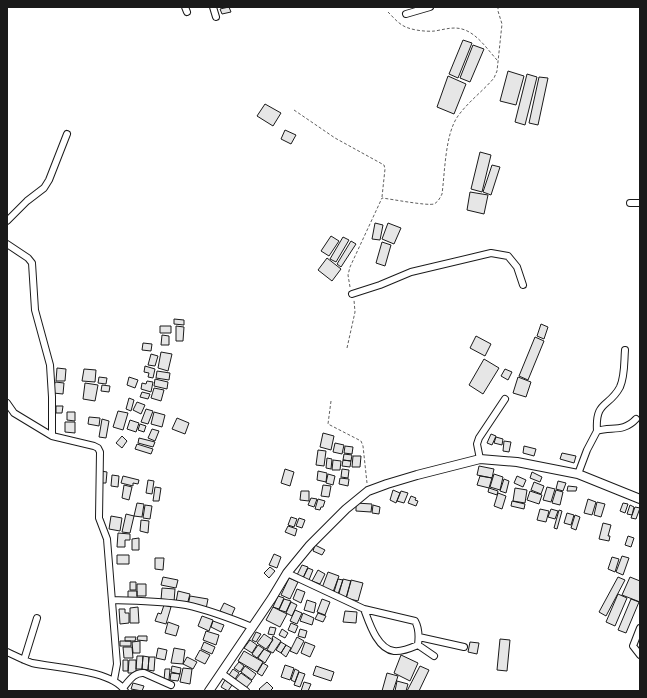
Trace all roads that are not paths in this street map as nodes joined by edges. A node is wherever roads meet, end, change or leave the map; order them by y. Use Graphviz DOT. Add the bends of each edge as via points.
graph roads {
  1 [pos="213,7"];
  2 [pos="430,7"];
  3 [pos="419,8"];
  4 [pos="406,14"];
  5 [pos="216,17"];
  6 [pos="67,134"];
  7 [pos="640,202"];
  8 [pos="630,203"];
  9 [pos="7,222"];
  10 [pos="7,244"];
  11 [pos="523,285"];
  12 [pos="352,294"];
  13 [pos="625,350"];
  14 [pos="505,398"];
  15 [pos="7,403"];
  16 [pos="636,419"];
  17 [pos="597,431"];
  18 [pos="52,436"];
  19 [pos="479,456"];
  20 [pos="579,470"];
  21 [pos="640,498"];
  22 [pos="287,573"];
  23 [pos="112,600"];
  24 [pos="364,609"];
  25 [pos="37,618"];
  26 [pos="252,627"];
  27 [pos="640,628"];
  28 [pos="419,637"];
  29 [pos="418,645"];
  30 [pos="464,647"];
  31 [pos="7,652"];
  32 [pos="640,655"];
  33 [pos="434,656"];
  34 [pos="24,660"];
  35 [pos="221,673"];
  36 [pos="114,680"];
  37 [pos="171,685"];
  38 [pos="124,689"];
  39 [pos="209,691"];
  40 [pos="246,691"];
  1 -- 5 [label="street"];
  2 -- 3 [label="street"];
  3 -- 4 [label="street"];
  6 -- 9 [label="street" via="47,184"];
  7 -- 8 [label="street"];
  10 -- 18 [label="street" via="32,263 35,310 50,365"];
  11 -- 12 [label="street" via="517,267 508,256 491,253 411,272"];
  13 -- 17 [label="street" via="621,384 600,408 596,421"];
  14 -- 19 [label="street" via="481,435 477,444"];
  15 -- 18 [label="street" via="14,413"];
  16 -- 17 [label="street" via="633,423 616,429"];
  17 -- 20 [label="street"];
  18 -- 23 [label="street" via="94,446 100,452 99,518 107,538"];
  19 -- 20 [label="street"];
  19 -- 22 [label="street" via="368,491 310,545"];
  20 -- 21 [label="street"];
  22 -- 24 [label="street"];
  22 -- 26 [label="street"];
  23 -- 26 [label="street" via="158,601 187,606"];
  23 -- 36 [label="street" via="117,664"];
  24 -- 28 [label="street" via="412,619 417,623"];
  24 -- 29 [label="street" via="376,636 387,648 400,651"];
  25 -- 34 [label="street"];
  26 -- 35 [label="street"];
  27 -- 32 [label="street" via="634,646"];
  28 -- 29 [label="street"];
  28 -- 30 [label="street"];
  29 -- 33 [label="street"];
  31 -- 34 [label="street"];
  34 -- 36 [label="street"];
  35 -- 39 [label="street"];
  35 -- 40 [label="street"];
  36 -- 38 [label="street"];
  37 -- 38 [label="street" via="139,673 135,674"];
}
